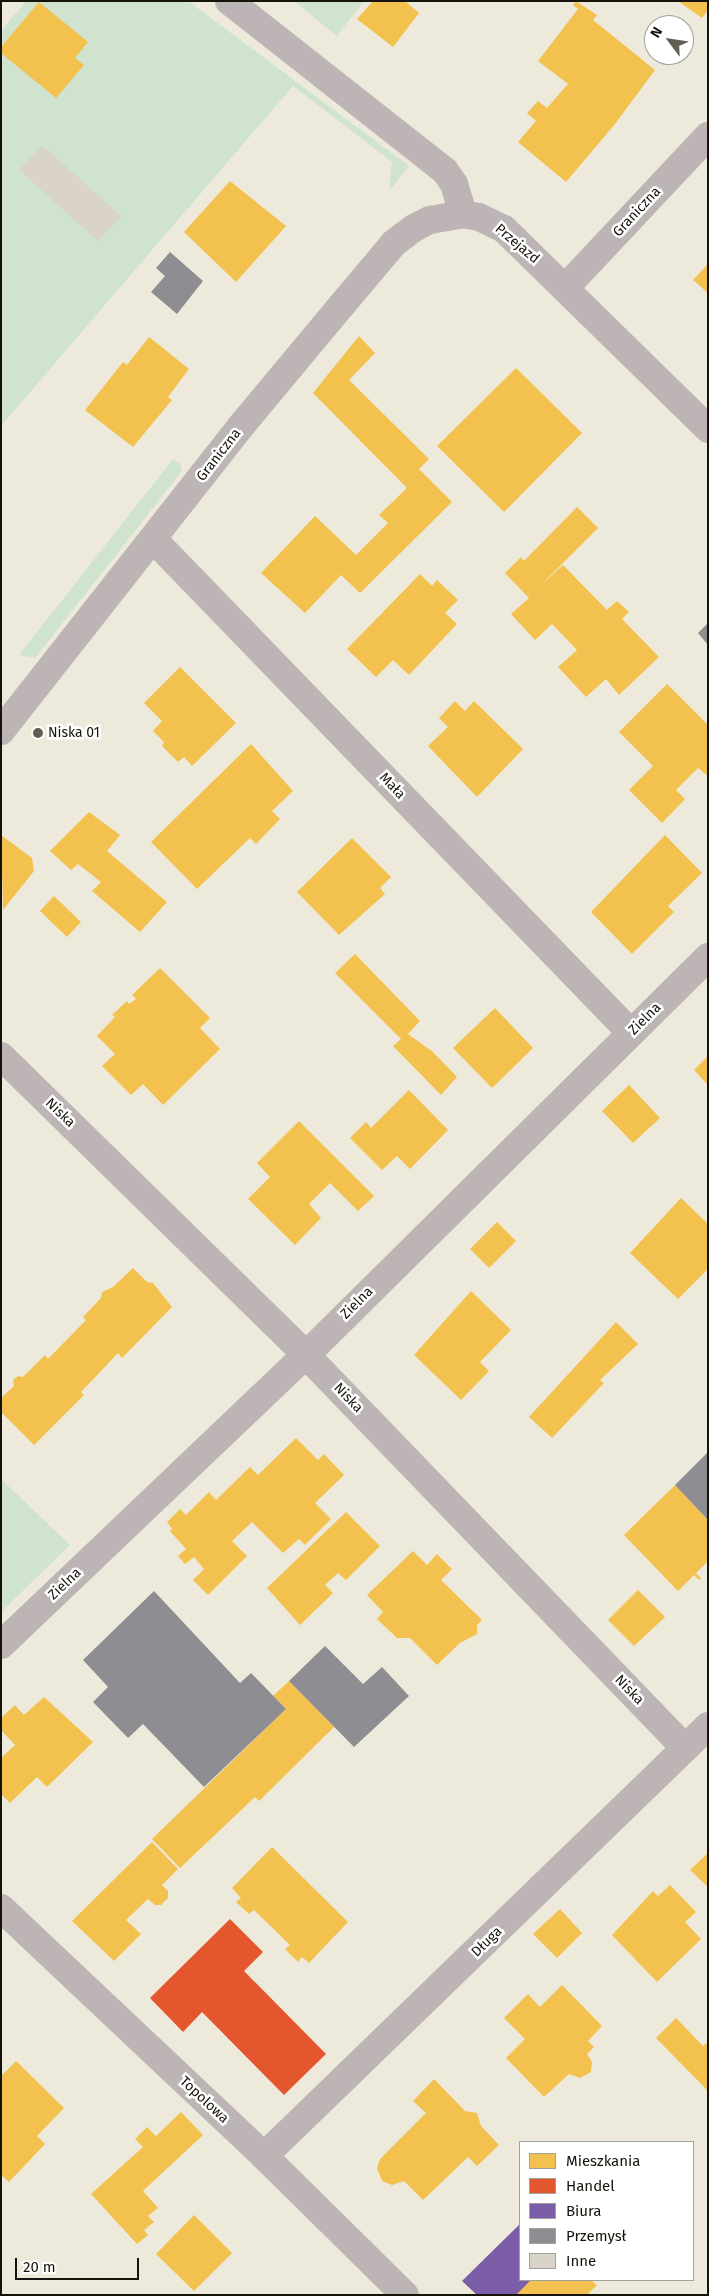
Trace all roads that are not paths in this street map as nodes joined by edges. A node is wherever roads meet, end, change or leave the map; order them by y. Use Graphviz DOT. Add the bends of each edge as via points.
graph roads {
  1 [pos="229,1"];
  2 [pos="708,136"];
  3 [pos="463,214"];
  4 [pos="566,287"];
  5 [pos="708,429"];
  6 [pos="153,539"];
  7 [pos="1,731"];
  8 [pos="708,957"];
  9 [pos="631,1033"];
  10 [pos="1,1056"];
  11 [pos="306,1355"];
  12 [pos="1,1645"];
  13 [pos="708,1726"];
  14 [pos="685,1748"];
  15 [pos="1,1908"];
  16 [pos="264,2156"];
  17 [pos="405,2295"];
  1 -- 3 [label="street" via="445,171 454,184"];
  2 -- 4 [label="street, Graniczna"];
  3 -- 4 [label="street, Przejazd" via="479,217 504,229"];
  3 -- 6 [label="street, Graniczna" via="430,220 394,243 241,426"];
  4 -- 5 [label="street, Przejazd"];
  6 -- 7 [label="street, Graniczna"];
  6 -- 9 [label="street, Mała"];
  8 -- 9 [label="street, Zielna"];
  9 -- 11 [label="street, Zielna"];
  10 -- 11 [label="street, Niska"];
  11 -- 12 [label="street, Zielna"];
  11 -- 14 [label="street, Niska"];
  13 -- 14 [label="street, Długa"];
  14 -- 16 [label="street, Długa"];
  15 -- 16 [label="street, Topolowa"];
  16 -- 17 [label="street, Topolowa"];
}
